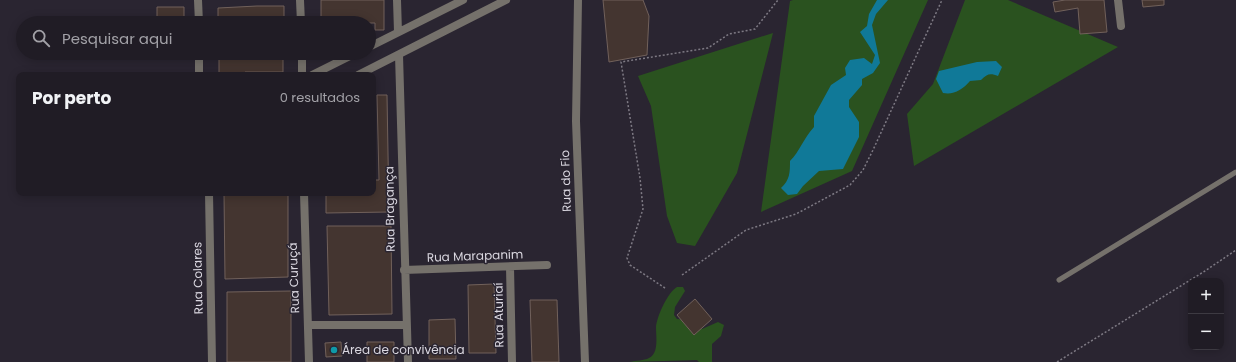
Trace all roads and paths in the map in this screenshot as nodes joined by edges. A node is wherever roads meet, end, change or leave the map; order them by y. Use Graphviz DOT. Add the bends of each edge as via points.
graph roads {
  1 [pos="198,0"];
  2 [pos="300,0"];
  3 [pos="398,0"];
  4 [pos="463,0"];
  5 [pos="506,0"];
  6 [pos="578,0"];
  7 [pos="778,0"];
  8 [pos="942,0"];
  9 [pos="1118,0"];
  10 [pos="199,16"];
  11 [pos="301,16"];
  12 [pos="1120,26"];
  13 [pos="398,32"];
  14 [pos="376,43"];
  15 [pos="399,55"];
  16 [pos="199,60"];
  17 [pos="302,60"];
  18 [pos="342,60"];
  19 [pos="199,72"];
  20 [pos="302,72"];
  21 [pos="318,72"];
  22 [pos="364,72"];
  23 [pos="1236,172"];
  24 [pos="209,196"];
  25 [pos="304,196"];
  26 [pos="1236,250"];
  27 [pos="547,265"];
  28 [pos="510,267"];
  29 [pos="404,270"];
  30 [pos="682,275"];
  31 [pos="1059,280"];
  32 [pos="664,288"];
  33 [pos="308,325"];
  34 [pos="406,325"];
  35 [pos="212,362"];
  36 [pos="309,362"];
  37 [pos="408,362"];
  38 [pos="512,362"];
  39 [pos="585,362"];
  40 [pos="1057,362"];
  1 -- 10 [label="street"];
  2 -- 11 [label="street"];
  3 -- 13 [label="street"];
  4 -- 13 [label="street"];
  5 -- 15 [label="street"];
  6 -- 39 [label="street, Rua do Fio" via="576,121"];
  7 -- 32 [label="path" via="755,29 729,34 708,48 621,62 643,209 627,258 630,265"];
  8 -- 30 [label="path" via="873,150 863,170 850,185 796,214 746,230"];
  9 -- 12 [label="street"];
  13 -- 14 [label="street"];
  15 -- 22 [label="street"];
  15 -- 29 [label="street, Rua Bragança"];
  16 -- 19 [label="street"];
  17 -- 20 [label="street"];
  18 -- 21 [label="street"];
  23 -- 31 [label="lane"];
  24 -- 35 [label="street, Rua Colares"];
  25 -- 33 [label="street, Rua Curuçá"];
  26 -- 40 [label="path"];
  27 -- 28 [label="street, Rua Marapanim"];
  28 -- 29 [label="street, Rua Marapanim"];
  28 -- 38 [label="street, Rua Aturiaí"];
  29 -- 34 [label="street, Rua Bragança"];
  33 -- 34 [label="street"];
  33 -- 36 [label="street, Rua Curuçá"];
  34 -- 37 [label="street, Rua Bragança"];
}
